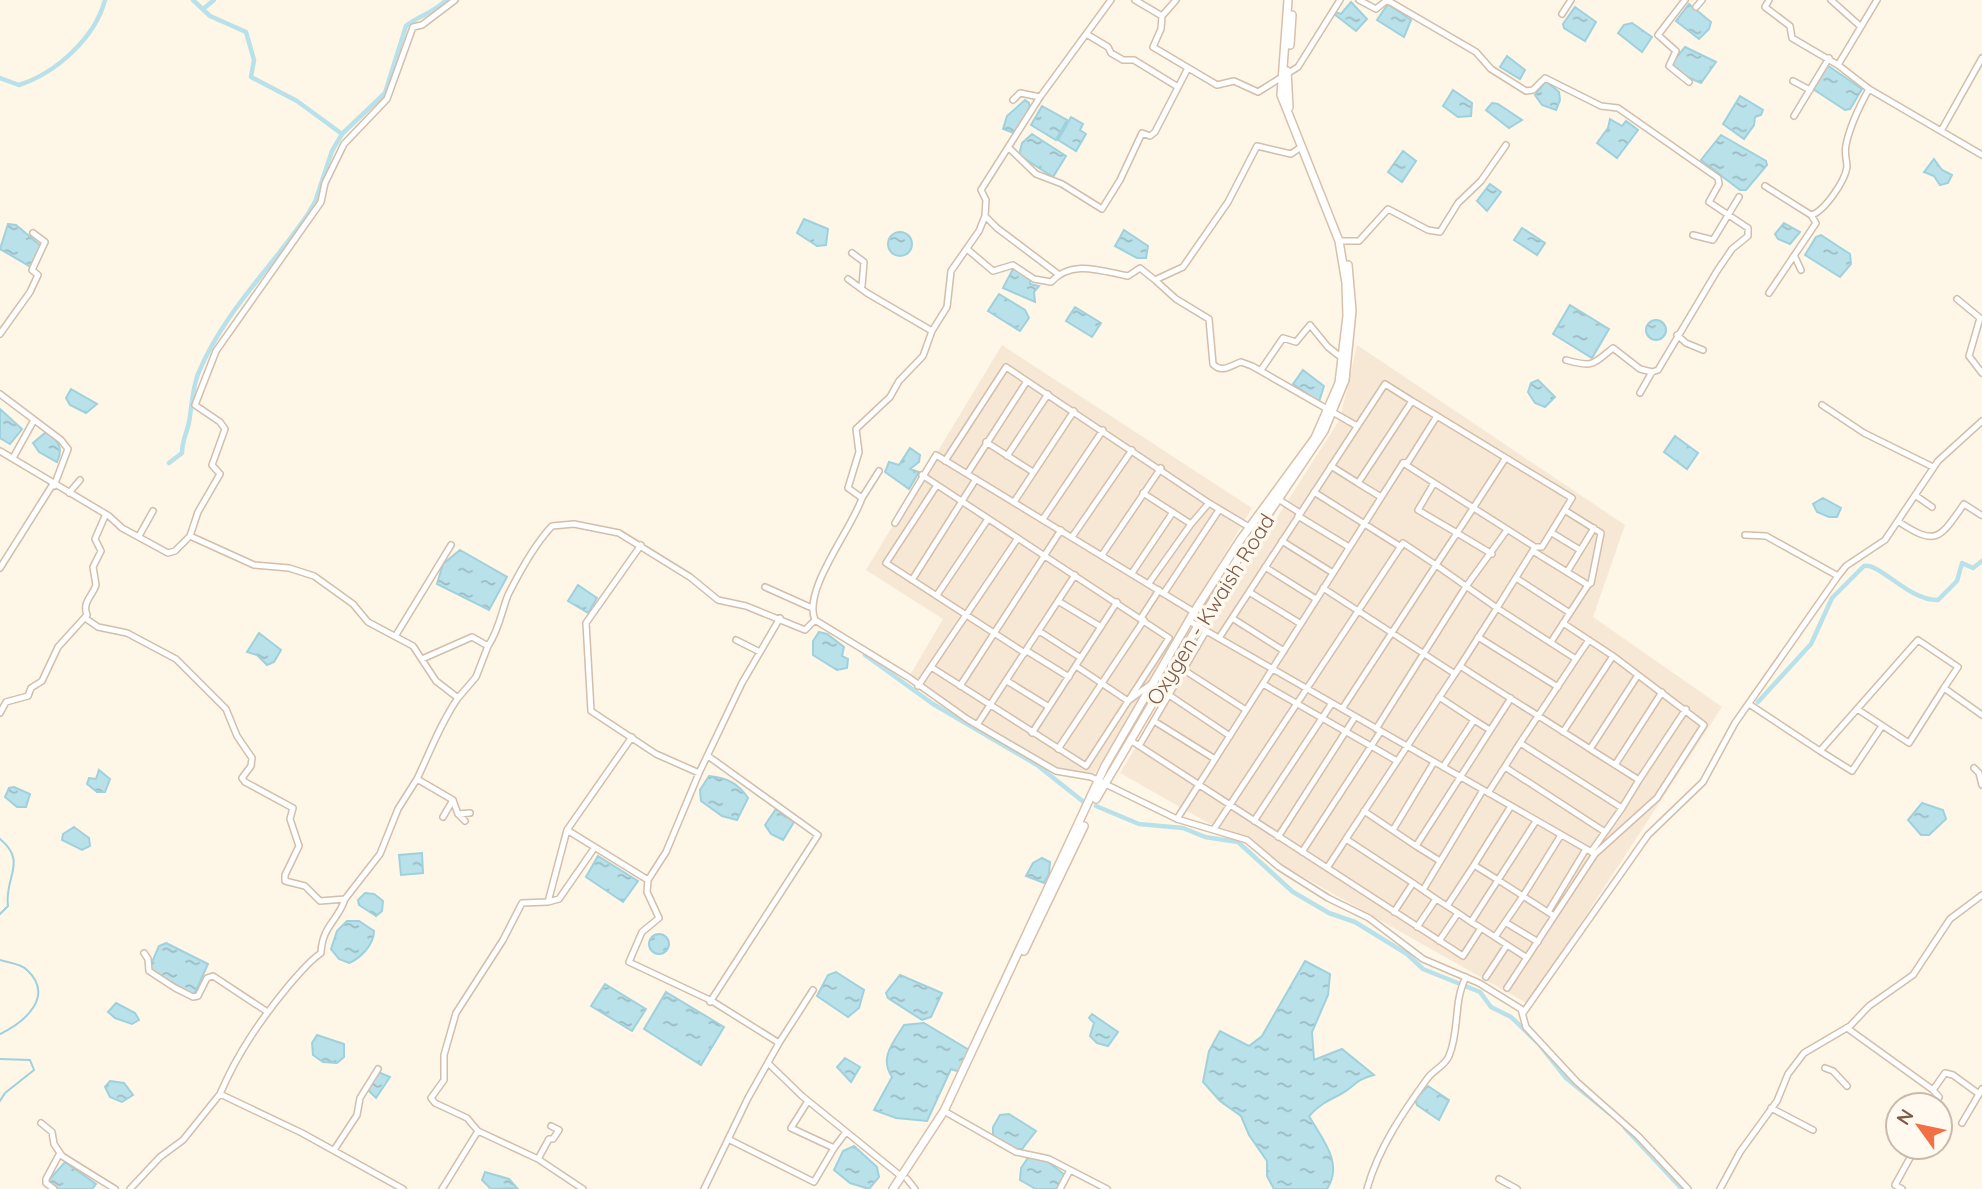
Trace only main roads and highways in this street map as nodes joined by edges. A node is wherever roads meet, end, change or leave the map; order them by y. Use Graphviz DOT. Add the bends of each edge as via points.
graph roads {
  1 [pos="1290,0"];
  2 [pos="1285,76"];
  3 [pos="1341,241"];
  4 [pos="1331,410"];
  5 [pos="1275,497"];
  6 [pos="1193,623"];
  7 [pos="1102,782"];
  8 [pos="946,1112"];
  9 [pos="904,1178"];
  10 [pos="893,1189"];
  11 [pos="899,1189"];
  1 -- 2 [label="main road, Oxygen - Kwaish Road"];
  2 -- 3 [label="main road, Oxygen - Kwaish Road" via="1287,105"];
  2 -- 3 [label="main road, Oxygen - Kwaish Road" via="1283,103"];
  3 -- 4 [label="main road, Oxygen - Kwaish Road" via="1347,299 1339,383"];
  3 -- 4 [label="main road, Oxygen - Kwaish Road" via="1351,280 1352,311 1345,380"];
  4 -- 5 [label="main road, Oxygen - Kwaish Road"];
  5 -- 6 [label="main road, Oxygen - Kwaish Road"];
  5 -- 6 [label="main road, Oxygen - Kwaish Road" via="1249,527 1194,612"];
  6 -- 7 [label="main road, Oxygen - Kwaish Road"];
  6 -- 7 [label="main road, Oxygen - Kwaish Road" via="1105,766"];
  7 -- 8 [label="main road, Oxygen - Kwaish Road"];
  7 -- 8 [label="main road, Oxygen - Kwaish Road"];
  8 -- 9 [label="main road, Oxygen - Kwaish Road"];
  9 -- 10 [label="main road, Oxygen - Kwaish Road"];
  9 -- 11 [label="main road, Oxygen - Kwaish Road"];
}
